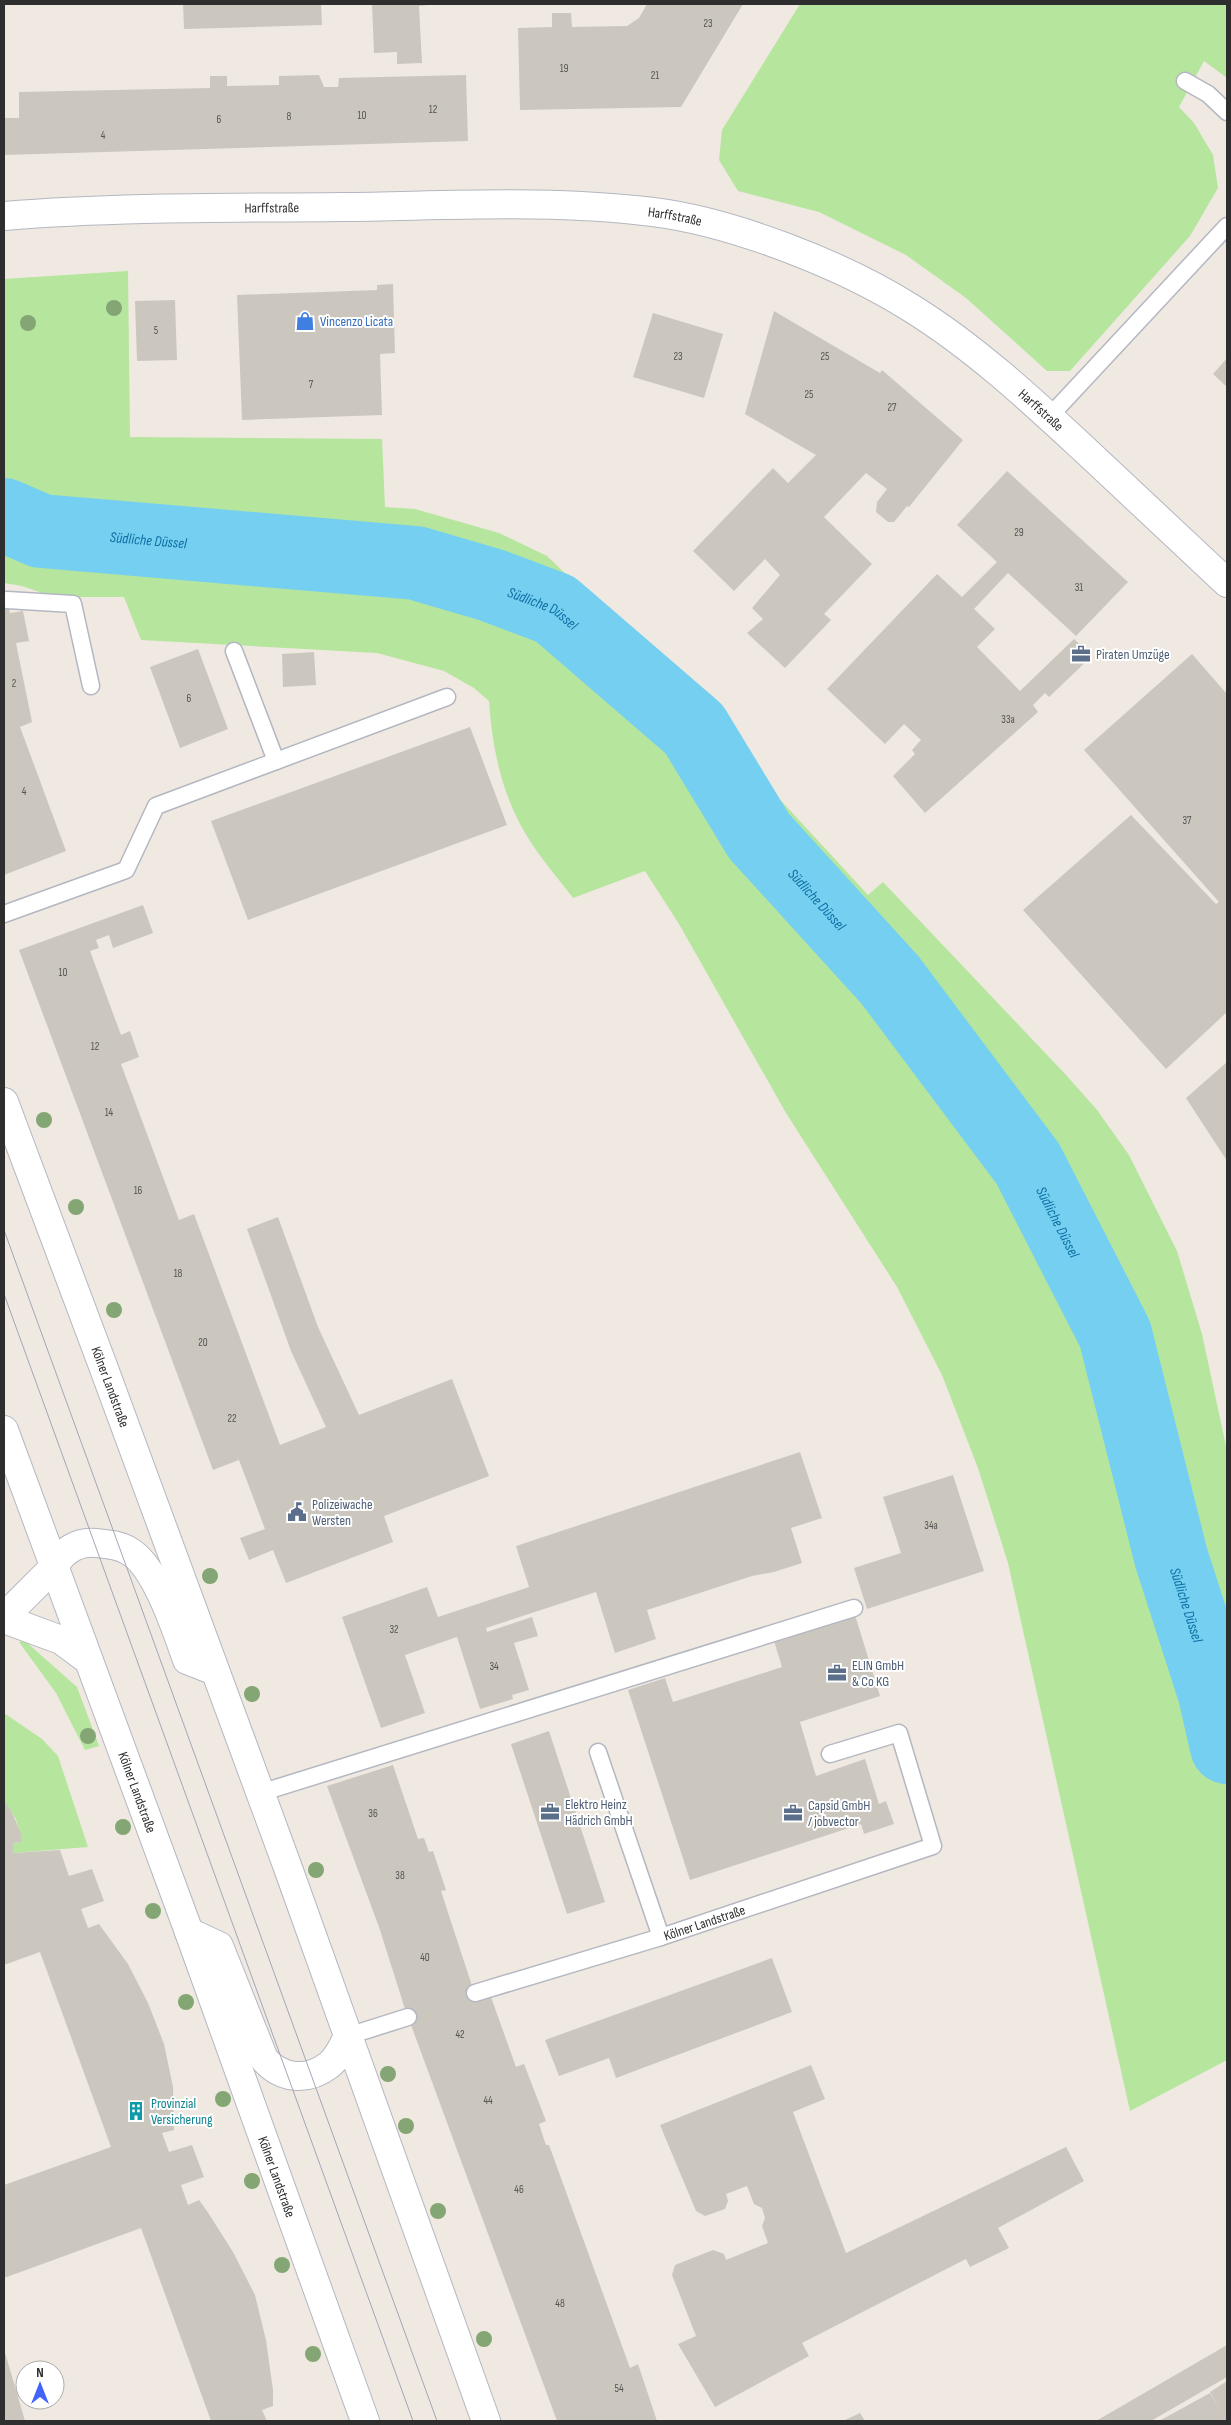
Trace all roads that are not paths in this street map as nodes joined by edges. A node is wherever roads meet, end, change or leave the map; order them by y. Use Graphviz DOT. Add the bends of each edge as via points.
graph roads {
  1 [pos="1185,81"];
  2 [pos="1227,112"];
  3 [pos="4,216"];
  4 [pos="1227,226"];
  5 [pos="1049,417"];
  6 [pos="1227,583"];
  7 [pos="7,600"];
  8 [pos="234,651"];
  9 [pos="90,686"];
  10 [pos="447,697"];
  11 [pos="276,761"];
  12 [pos="4,914"];
  13 [pos="4,1102"];
  14 [pos="12,1145"];
  15 [pos="4,1430"];
  16 [pos="53,1568"];
  17 [pos="854,1608"];
  18 [pos="4,1618"];
  19 [pos="88,1660"];
  20 [pos="215,1671"];
  21 [pos="598,1752"];
  22 [pos="830,1754"];
  23 [pos="260,1793"];
  24 [pos="189,1932"];
  25 [pos="661,1936"];
  26 [pos="475,1993"];
  27 [pos="408,2017"];
  28 [pos="348,2036"];
  29 [pos="365,2421"];
  30 [pos="486,2421"];
  1 -- 2 [label="lane" via="1208,94"];
  3 -- 5 [label="main road, Harffstraße" via="175,208 545,206 612,208 684,217 795,252 891,296 959,342"];
  4 -- 5 [label="lane"];
  5 -- 6 [label="main road, Harffstraße"];
  7 -- 9 [label="lane" via="72,604"];
  8 -- 11 [label="lane"];
  10 -- 11 [label="lane"];
  11 -- 12 [label="lane" via="156,806 126,870"];
  13 -- 14 [label="main road, Kölner Landstraße"];
  14 -- 20 [label="main road, Kölner Landstraße" via="103,1366"];
  15 -- 16 [label="main road, Kölner Landstraße"];
  16 -- 18 [label="main road"];
  16 -- 19 [label="main road, Kölner Landstraße"];
  16 -- 20 [label="main road" via="69,1548 80,1544 94,1542 130,1551 142,1561 165,1602 187,1660"];
  17 -- 23 [label="lane"];
  18 -- 19 [label="main road" via="60,1640"];
  19 -- 24 [label="main road, Kölner Landstraße"];
  20 -- 23 [label="main road, Kölner Landstraße"];
  21 -- 25 [label="lane"];
  22 -- 25 [label="lane, Kölner Landstraße" via="899,1733 933,1846"];
  23 -- 28 [label="main road, Kölner Landstraße"];
  24 -- 28 [label="main road" via="219,1946 264,2059 273,2069 288,2076 310,2075 333,2061"];
  24 -- 29 [label="main road, Kölner Landstraße"];
  25 -- 26 [label="lane, Kölner Landstraße"];
  27 -- 28 [label="lane"];
  28 -- 30 [label="main road, Kölner Landstraße"];
}
